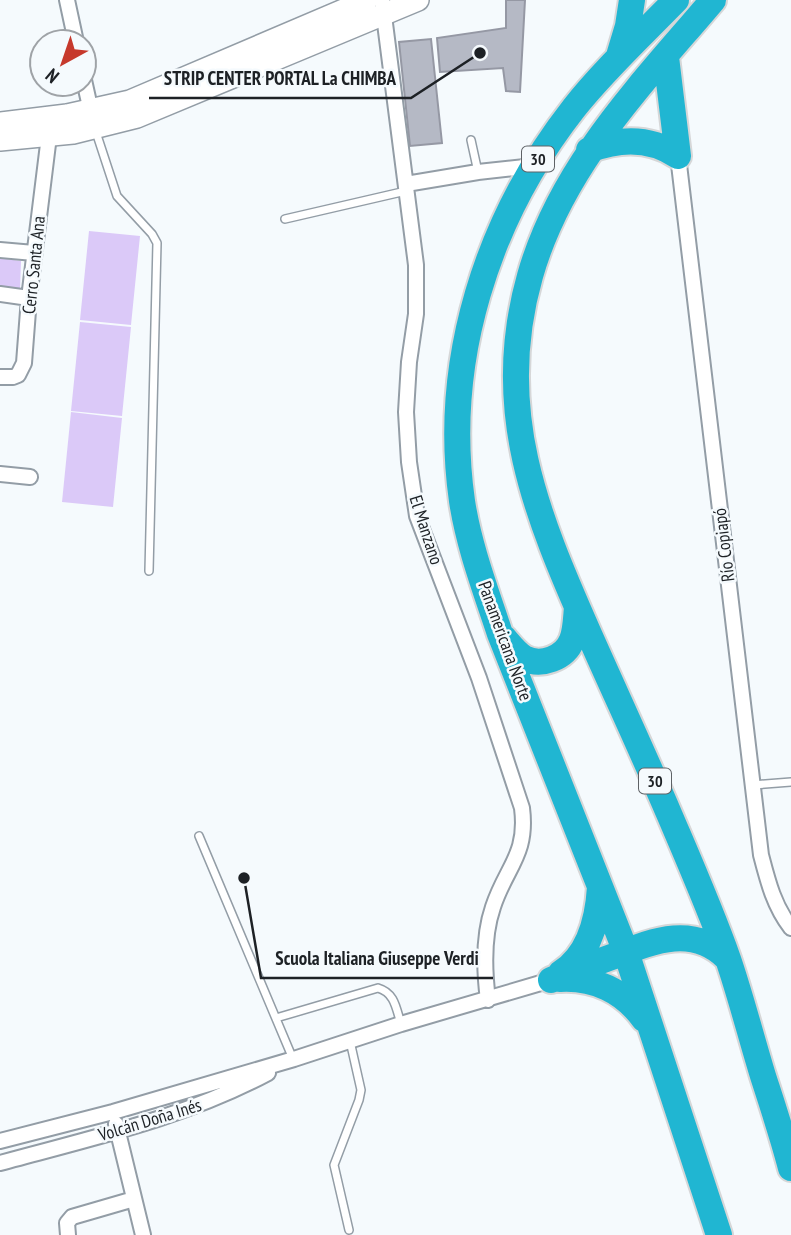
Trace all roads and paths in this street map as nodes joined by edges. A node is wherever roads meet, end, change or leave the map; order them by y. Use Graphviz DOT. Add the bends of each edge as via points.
graph roads {
  1 [pos="67,0"];
  2 [pos="418,0"];
  3 [pos="632,0"];
  4 [pos="676,0"];
  5 [pos="713,0"];
  6 [pos="378,4"];
  7 [pos="73,28"];
  8 [pos="666,57"];
  9 [pos="618,60"];
  10 [pos="88,98"];
  11 [pos="93,120"];
  12 [pos="0,121"];
  13 [pos="49,136"];
  14 [pos="0,139"];
  15 [pos="471,140"];
  16 [pos="589,150"];
  17 [pos="678,156"];
  18 [pos="534,166"];
  19 [pos="478,172"];
  20 [pos="406,188"];
  21 [pos="285,219"];
  22 [pos="0,250"];
  23 [pos="34,253"];
  24 [pos="0,294"];
  25 [pos="29,298"];
  26 [pos="0,377"];
  27 [pos="0,474"];
  28 [pos="30,477"];
  29 [pos="149,570"];
  30 [pos="577,607"];
  31 [pos="500,634"];
  32 [pos="791,782"];
  33 [pos="753,785"];
  34 [pos="199,836"];
  35 [pos="600,887"];
  36 [pos="791,928"];
  37 [pos="626,951"];
  38 [pos="727,958"];
  39 [pos="551,980"];
  40 [pos="488,1000"];
  41 [pos="276,1018"];
  42 [pos="401,1024"];
  43 [pos="653,1033"];
  44 [pos="349,1041"];
  45 [pos="294,1059"];
  46 [pos="113,1112"];
  47 [pos="117,1130"];
  48 [pos="0,1141"];
  49 [pos="0,1163"];
  50 [pos="791,1168"];
  51 [pos="134,1199"];
  52 [pos="349,1230"];
  53 [pos="68,1235"];
  54 [pos="143,1235"];
  55 [pos="719,1235"];
  1 -- 7 [label="street"];
  2 -- 6 [label="street"];
  3 -- 9 [label="highway"];
  4 -- 9 [label="highway, 30"];
  5 -- 8 [label="highway, 30"];
  6 -- 11 [label="street" via="159,109"];
  6 -- 20 [label="street, El Manzano"];
  8 -- 16 [label="highway, 30"];
  8 -- 17 [label="highway"];
  9 -- 18 [label="highway, Panamericana Norte / 30" via="576,107"];
  10 -- 11 [label="street"];
  11 -- 12 [label="street"];
  11 -- 13 [label="street"];
  11 -- 29 [label="lane" via="117,197 157,243"];
  13 -- 14 [label="street"];
  13 -- 23 [label="street, Cerro Santa Ana"];
  15 -- 19 [label="lane"];
  16 -- 17 [label="highway" via="642,141"];
  16 -- 30 [label="highway, 30" via="560,200 536,257 521,309 515,372 530,484"];
  17 -- 33 [label="street, Río Copiapó"];
  18 -- 19 [label="street"];
  18 -- 31 [label="highway, Panamericana Norte / 30" via="484,273 465,345 459,395 463,503"];
  19 -- 20 [label="street"];
  20 -- 21 [label="lane"];
  20 -- 40 [label="street, El Manzano" via="417,290 406,412 417,516 479,678 524,819 518,857 493,905 488,926"];
  22 -- 23 [label="street"];
  23 -- 25 [label="street, Cerro Santa Ana"];
  24 -- 25 [label="street"];
  25 -- 26 [label="street, Cerro Santa Ana" via="24,363 18,375"];
  27 -- 28 [label="street"];
  30 -- 31 [label="highway" via="572,640 551,660 523,657"];
  30 -- 38 [label="highway, 30"];
  31 -- 35 [label="highway, Panamericana Norte / 30"];
  32 -- 33 [label="lane"];
  33 -- 36 [label="street, Río Copiapó" via="769,886"];
  34 -- 41 [label="lane"];
  35 -- 37 [label="highway, Panamericana Norte / 30"];
  35 -- 39 [label="highway" via="595,919 583,949 571,966"];
  37 -- 38 [label="highway" via="673,937 691,938 715,947"];
  37 -- 39 [label="highway"];
  37 -- 43 [label="highway, Panamericana Norte / 30"];
  38 -- 50 [label="highway, 30"];
  39 -- 40 [label="street, Volcán Doña Inés"];
  39 -- 43 [label="highway" via="578,979 614,990 635,1007"];
  40 -- 42 [label="street, Volcán Doña Inés"];
  41 -- 42 [label="lane" via="378,988 392,996"];
  41 -- 45 [label="lane"];
  42 -- 44 [label="street, Volcán Doña Inés"];
  43 -- 55 [label="highway, Panamericana Norte / 30"];
  44 -- 45 [label="street, Volcán Doña Inés"];
  44 -- 52 [label="lane" via="361,1090 334,1165"];
  45 -- 46 [label="street, Volcán Doña Inés"];
  45 -- 47 [label="street, Volcán Doña Inés" via="209,1102"];
  46 -- 47 [label="street"];
  46 -- 48 [label="street, Volcán Doña Inés"];
  47 -- 49 [label="street, Volcán Doña Inés"];
  47 -- 51 [label="street"];
  51 -- 53 [label="street" via="72,1217 66,1223"];
  51 -- 54 [label="street"];
}
